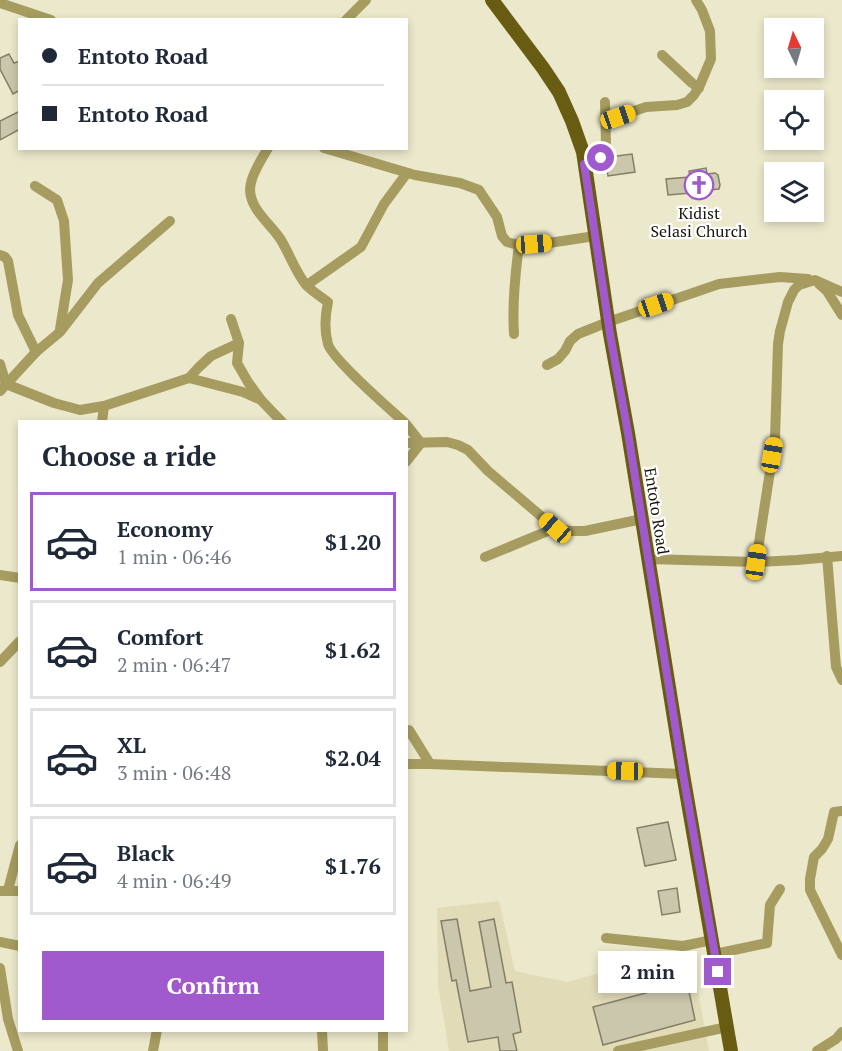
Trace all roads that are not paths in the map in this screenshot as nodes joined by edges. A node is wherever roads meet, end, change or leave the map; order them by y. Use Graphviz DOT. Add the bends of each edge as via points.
graph roads {
  1 [pos="366,0"];
  2 [pos="492,0"];
  3 [pos="696,0"];
  4 [pos="0,3"];
  5 [pos="45,18"];
  6 [pos="348,18"];
  7 [pos="662,55"];
  8 [pos="699,88"];
  9 [pos="605,102"];
  10 [pos="605,122"];
  11 [pos="267,150"];
  12 [pos="331,150"];
  13 [pos="584,164"];
  14 [pos="407,173"];
  15 [pos="36,186"];
  16 [pos="170,222"];
  17 [pos="595,236"];
  18 [pos="519,245"];
  19 [pos="0,255"];
  20 [pos="815,280"];
  21 [pos="842,284"];
  22 [pos="307,285"];
  23 [pos="842,292"];
  24 [pos="842,315"];
  25 [pos="231,319"];
  26 [pos="608,322"];
  27 [pos="60,332"];
  28 [pos="514,334"];
  29 [pos="239,343"];
  30 [pos="36,352"];
  31 [pos="0,364"];
  32 [pos="547,365"];
  33 [pos="189,378"];
  34 [pos="3,387"];
  35 [pos="261,400"];
  36 [pos="104,406"];
  37 [pos="102,420"];
  38 [pos="280,420"];
  39 [pos="402,420"];
  40 [pos="408,427"];
  41 [pos="421,442"];
  42 [pos="408,443"];
  43 [pos="408,459"];
  44 [pos="642,519"];
  45 [pos="555,528"];
  46 [pos="827,556"];
  47 [pos="842,556"];
  48 [pos="484,557"];
  49 [pos="648,559"];
  50 [pos="756,562"];
  51 [pos="0,574"];
  52 [pos="18,578"];
  53 [pos="18,643"];
  54 [pos="0,662"];
  55 [pos="842,680"];
  56 [pos="410,730"];
  57 [pos="408,764"];
  58 [pos="430,764"];
  59 [pos="683,774"];
  60 [pos="842,812"];
  61 [pos="18,853"];
  62 [pos="780,889"];
  63 [pos="9,891"];
  64 [pos="606,938"];
  65 [pos="0,942"];
  66 [pos="18,946"];
  67 [pos="714,947"];
  68 [pos="842,955"];
  69 [pos="0,968"];
  70 [pos="4,1019"];
  71 [pos="727,1027"];
  72 [pos="157,1032"];
  73 [pos="322,1032"];
  74 [pos="383,1032"];
  75 [pos="842,1032"];
  76 [pos="18,1051"];
  77 [pos="153,1051"];
  78 [pos="323,1051"];
  79 [pos="383,1051"];
  80 [pos="618,1051"];
  81 [pos="731,1051"];
  82 [pos="817,1051"];
  1 -- 6 [label="street"];
  2 -- 13 [label="main road, Entoto Road" via="559,92"];
  3 -- 8 [label="street" via="710,31 711,50"];
  4 -- 5 [label="street"];
  7 -- 8 [label="street"];
  8 -- 10 [label="street" via="687,102 646,107"];
  9 -- 10 [label="street"];
  10 -- 13 [label="street" via="604,153"];
  11 -- 22 [label="street" via="257,166 251,198"];
  12 -- 14 [label="street"];
  13 -- 17 [label="main road, Entoto Road"];
  14 -- 18 [label="street" via="479,190 497,217 502,236"];
  14 -- 22 [label="street" via="384,204 362,247"];
  15 -- 27 [label="street" via="59,202 64,221 68,280"];
  16 -- 27 [label="street" via="98,283"];
  17 -- 18 [label="street"];
  17 -- 26 [label="main road, Entoto Road"];
  18 -- 28 [label="street"];
  19 -- 30 [label="street" via="8,261 18,315"];
  20 -- 21 [label="street"];
  20 -- 23 [label="street"];
  20 -- 24 [label="street"];
  20 -- 26 [label="street" via="780,277 719,284"];
  20 -- 50 [label="street" via="794,290 780,332 775,438"];
  22 -- 39 [label="street" via="328,302 328,347"];
  25 -- 29 [label="street"];
  26 -- 32 [label="street" via="572,337 558,359"];
  26 -- 44 [label="main road, Entoto Road"];
  27 -- 30 [label="street"];
  29 -- 33 [label="street" via="211,356"];
  29 -- 35 [label="street" via="237,363"];
  30 -- 34 [label="street"];
  31 -- 34 [label="street"];
  33 -- 35 [label="street"];
  33 -- 36 [label="street"];
  34 -- 36 [label="street" via="80,410"];
  35 -- 38 [label="street"];
  36 -- 37 [label="street"];
  40 -- 41 [label="street"];
  41 -- 42 [label="street"];
  41 -- 43 [label="street"];
  41 -- 45 [label="street" via="447,442 468,450"];
  44 -- 45 [label="street" via="585,531"];
  44 -- 49 [label="main road, Entoto Road"];
  45 -- 48 [label="street"];
  46 -- 47 [label="street"];
  46 -- 50 [label="street"];
  46 -- 55 [label="street" via="836,667"];
  49 -- 50 [label="street"];
  49 -- 59 [label="main road, Entoto Road"];
  51 -- 52 [label="street"];
  53 -- 54 [label="street"];
  56 -- 58 [label="street"];
  57 -- 58 [label="street"];
  58 -- 59 [label="street"];
  59 -- 67 [label="main road, Entoto Road"];
  60 -- 68 [label="street" via="834,812 828,839 814,857 810,879 810,890"];
  61 -- 63 [label="street"];
  62 -- 67 [label="street" via="770,905 767,943"];
  64 -- 67 [label="street"];
  65 -- 66 [label="street"];
  67 -- 71 [label="main road, Entoto Road"];
  69 -- 70 [label="street"];
  70 -- 76 [label="street"];
  71 -- 80 [label="street"];
  71 -- 81 [label="main road, Entoto Road"];
  72 -- 77 [label="street"];
  73 -- 78 [label="street"];
  74 -- 79 [label="street"];
  75 -- 82 [label="street"];
}
